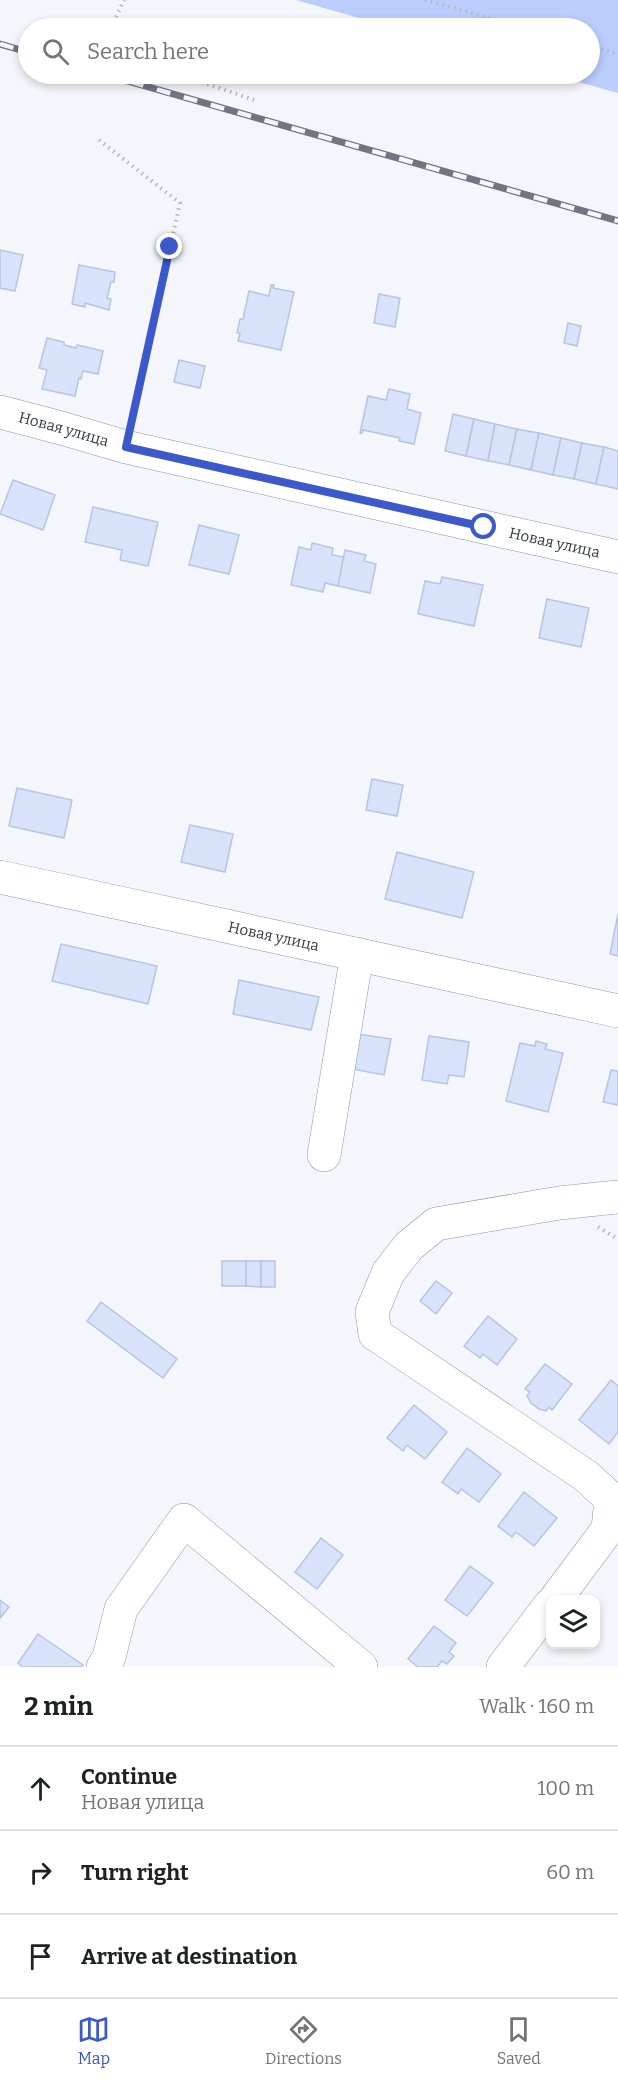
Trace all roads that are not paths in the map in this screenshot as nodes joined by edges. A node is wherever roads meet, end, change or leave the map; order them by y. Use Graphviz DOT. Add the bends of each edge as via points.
graph roads {
  1 [pos="0,412"];
  2 [pos="618,557"];
  3 [pos="0,877"];
  4 [pos="357,954"];
  5 [pos="618,1011"];
  6 [pos="324,1155"];
  7 [pos="618,1197"];
  8 [pos="558,1595"];
  9 [pos="546,1610"];
  10 [pos="103,1667"];
  11 [pos="361,1667"];
  12 [pos="503,1667"];
  1 -- 2 [label="street, Новая улица" via="126,447"];
  3 -- 4 [label="street, Новая улица"];
  4 -- 5 [label="street, Новая улица"];
  4 -- 6 [label="street"];
  7 -- 8 [label="street" via="436,1224 410,1246 388,1273 372,1312 375,1334 586,1476 610,1499 608,1529"];
  9 -- 12 [label="street"];
  10 -- 11 [label="street" via="121,1609 184,1520"];
}
